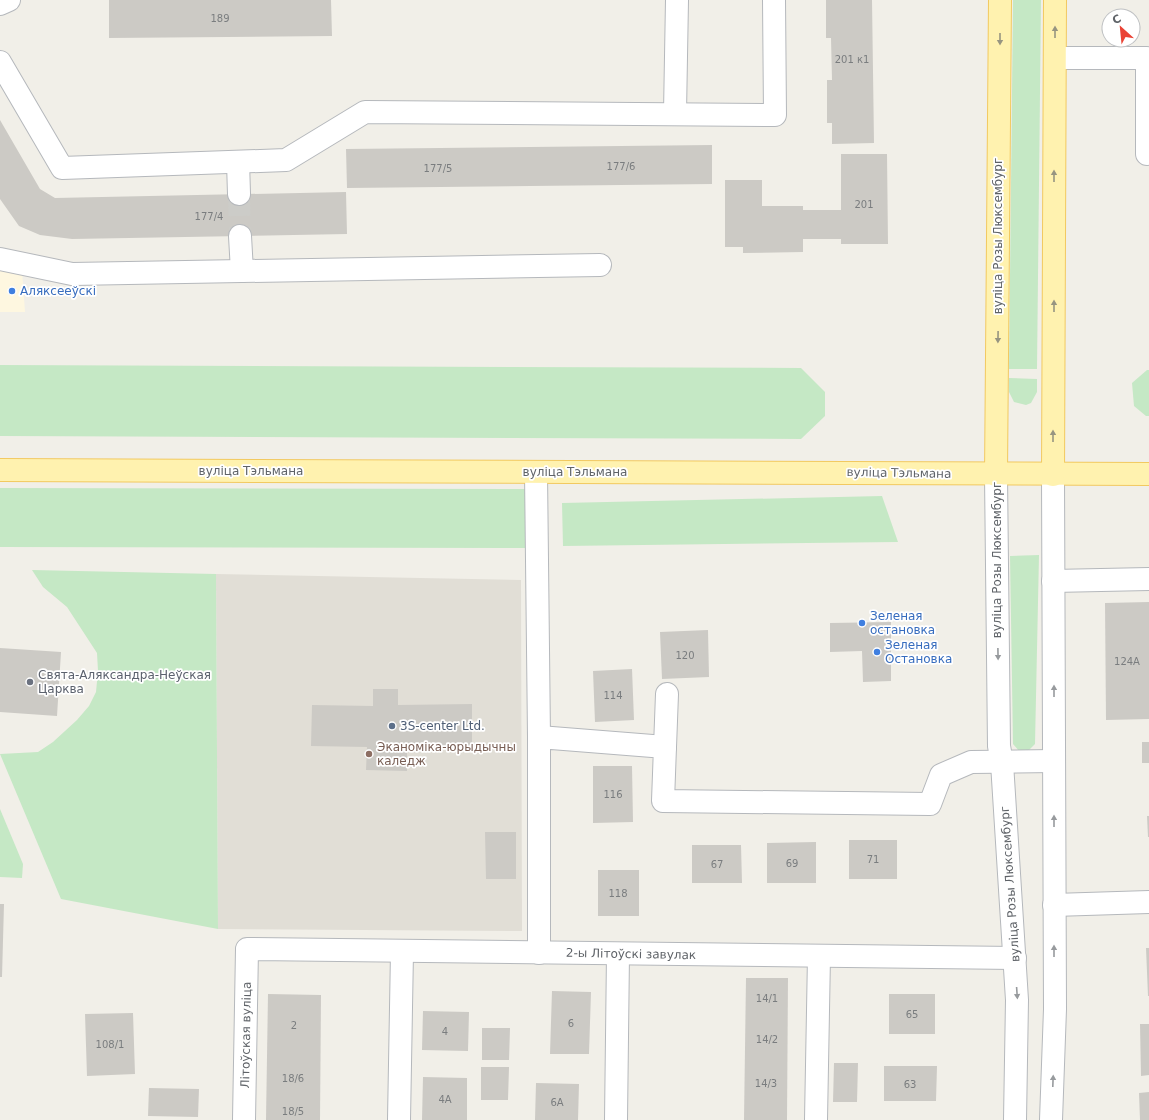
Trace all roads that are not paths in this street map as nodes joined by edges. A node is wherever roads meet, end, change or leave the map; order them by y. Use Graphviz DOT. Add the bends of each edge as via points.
graph roads {
  1 [pos="9,0"];
  2 [pos="677,0"];
  3 [pos="774,0"];
  4 [pos="1000,0"];
  5 [pos="1055,0"];
  6 [pos="0,4"];
  7 [pos="1055,58"];
  8 [pos="1,66"];
  9 [pos="675,113"];
  10 [pos="1147,154"];
  11 [pos="238,162"];
  12 [pos="239,194"];
  13 [pos="240,236"];
  14 [pos="0,260"];
  15 [pos="600,265"];
  16 [pos="242,271"];
  17 [pos="0,470"];
  18 [pos="536,472"];
  19 [pos="1149,474"];
  20 [pos="996,475"];
  21 [pos="1053,475"];
  22 [pos="1149,579"];
  23 [pos="1054,581"];
  24 [pos="667,694"];
  25 [pos="539,737"];
  26 [pos="665,747"];
  27 [pos="1054,761"];
  28 [pos="1002,763"];
  29 [pos="1149,902"];
  30 [pos="1054,905"];
  31 [pos="247,949"];
  32 [pos="402,952"];
  33 [pos="539,953"];
  34 [pos="618,954"];
  35 [pos="819,956"];
  36 [pos="1014,958"];
  37 [pos="244,1120"];
  38 [pos="399,1120"];
  39 [pos="616,1120"];
  40 [pos="816,1120"];
  41 [pos="1015,1120"];
  42 [pos="1051,1120"];
  1 -- 6 [label="street"];
  2 -- 9 [label="street"];
  3 -- 9 [label="street" via="775,115"];
  4 -- 20 [label="main road, вуліца Розы Люксембург, one-way"];
  7 -- 5 [label="main road, one-way"];
  7 -- 10 [label="street" via="1147,58"];
  21 -- 7 [label="main road, one-way"];
  8 -- 11 [label="street" via="62,168"];
  9 -- 11 [label="street" via="365,112 286,160"];
  11 -- 12 [label="street"];
  13 -- 16 [label="street"];
  14 -- 16 [label="street" via="72,274"];
  15 -- 16 [label="street"];
  17 -- 18 [label="main road, вуліца Тэльмана"];
  18 -- 20 [label="main road, вуліца Тэльмана"];
  18 -- 25 [label="street"];
  19 -- 21 [label="main road, вуліца Тэльмана"];
  20 -- 21 [label="main road, вуліца Тэльмана"];
  20 -- 28 [label="street, вуліца Розы Люксембург, one-way" via="999,738"];
  21 -- 23 [label="street"];
  22 -- 23 [label="street"];
  27 -- 23 [label="street, one-way"];
  24 -- 26 [label="street"];
  25 -- 26 [label="street"];
  25 -- 33 [label="street"];
  26 -- 28 [label="street" via="663,802 930,804 941,775 971,762"];
  27 -- 28 [label="street"];
  30 -- 27 [label="street, one-way"];
  28 -- 36 [label="street, вуліца Розы Люксембург"];
  29 -- 30 [label="street"];
  42 -- 30 [label="street, one-way" via="1055,1009"];
  31 -- 32 [label="street, 2-ы Літоўскі завулак"];
  31 -- 37 [label="street, Літоўская вуліца"];
  32 -- 33 [label="street, 2-ы Літоўскі завулак"];
  32 -- 38 [label="street"];
  33 -- 34 [label="street, 2-ы Літоўскі завулак"];
  34 -- 35 [label="street, 2-ы Літоўскі завулак"];
  34 -- 39 [label="street"];
  35 -- 36 [label="street, 2-ы Літоўскі завулак"];
  35 -- 40 [label="street"];
  36 -- 41 [label="street, вуліца Розы Люксембург, one-way" via="1017,1000"];
}
